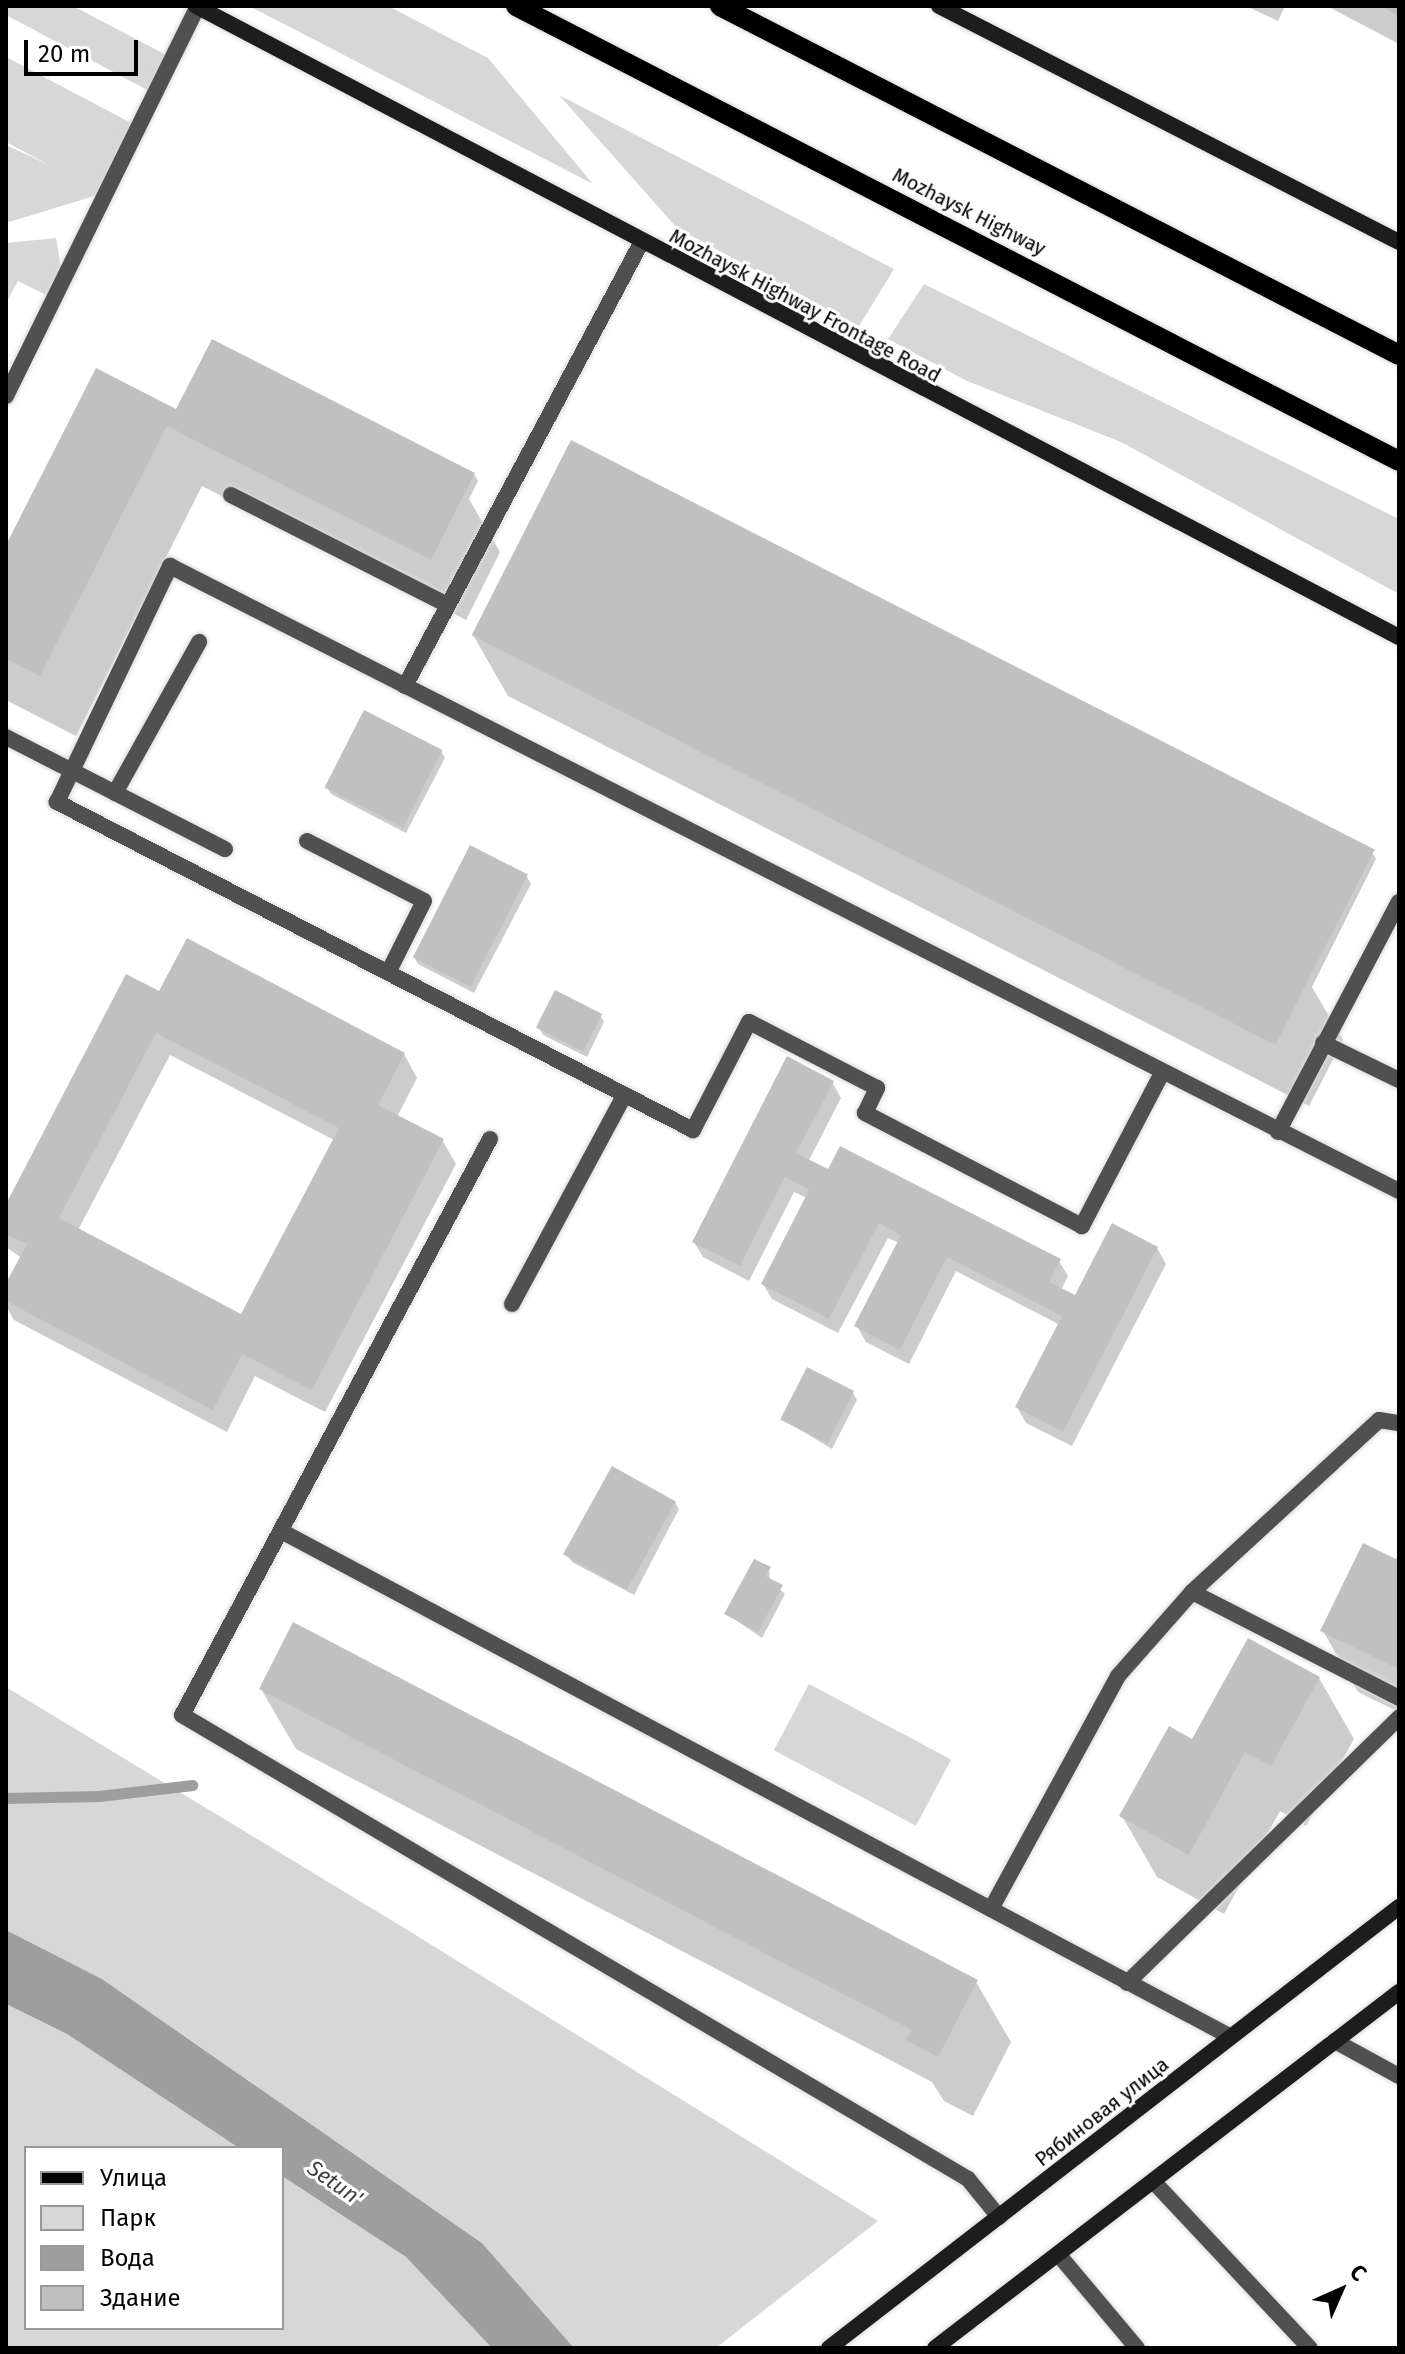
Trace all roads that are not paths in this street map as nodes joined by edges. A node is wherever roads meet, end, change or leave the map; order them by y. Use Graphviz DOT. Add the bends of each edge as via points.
graph roads {
  1 [pos="196,6"];
  2 [pos="516,6"];
  3 [pos="720,6"];
  4 [pos="939,6"];
  5 [pos="1399,242"];
  6 [pos="641,243"];
  7 [pos="1399,355"];
  8 [pos="6,396"];
  9 [pos="1399,461"];
  10 [pos="231,495"];
  11 [pos="448,605"];
  12 [pos="1399,637"];
  13 [pos="199,642"];
  14 [pos="405,686"];
  15 [pos="8,742"];
  16 [pos="71,770"];
  17 [pos="115,793"];
  18 [pos="307,841"];
  19 [pos="225,849"];
  20 [pos="1399,902"];
  21 [pos="388,973"];
  22 [pos="1323,1043"];
  23 [pos="1162,1073"];
  24 [pos="1399,1080"];
  25 [pos="624,1096"];
  26 [pos="1278,1132"];
  27 [pos="490,1139"];
  28 [pos="1399,1191"];
  29 [pos="512,1304"];
  30 [pos="1399,1423"];
  31 [pos="281,1531"];
  32 [pos="1192,1592"];
  33 [pos="1399,1698"];
  34 [pos="1399,1718"];
  35 [pos="1399,1907"];
  36 [pos="991,1909"];
  37 [pos="1127,1983"];
  38 [pos="1399,1992"];
  39 [pos="1231,2037"];
  40 [pos="1335,2041"];
  41 [pos="1399,2076"];
  42 [pos="1153,2181"];
  43 [pos="999,2217"];
  44 [pos="1058,2254"];
  45 [pos="829,2348"];
  46 [pos="935,2348"];
  47 [pos="1137,2348"];
  48 [pos="1310,2348"];
  1 -- 6 [label="main road, Mozhaysk Highway Frontage Road"];
  1 -- 8 [label="lane"];
  2 -- 9 [label="main road, Mozhaysk Highway"];
  3 -- 7 [label="main road"];
  4 -- 5 [label="main road"];
  6 -- 11 [label="lane"];
  6 -- 12 [label="main road, Mozhaysk Highway Frontage Road"];
  10 -- 11 [label="lane"];
  11 -- 14 [label="lane"];
  13 -- 17 [label="lane"];
  14 -- 16 [label="lane" via="170,566"];
  14 -- 23 [label="lane"];
  15 -- 16 [label="lane"];
  16 -- 17 [label="lane"];
  16 -- 21 [label="lane" via="57,802"];
  17 -- 19 [label="lane"];
  18 -- 21 [label="lane" via="424,901"];
  20 -- 22 [label="lane"];
  21 -- 25 [label="lane"];
  22 -- 24 [label="lane"];
  22 -- 26 [label="lane"];
  23 -- 25 [label="lane" via="1082,1226 865,1113 877,1088 749,1022 693,1130"];
  23 -- 26 [label="lane"];
  25 -- 29 [label="lane"];
  26 -- 28 [label="lane"];
  27 -- 31 [label="lane"];
  30 -- 32 [label="lane" via="1379,1420"];
  31 -- 36 [label="lane"];
  31 -- 43 [label="lane" via="182,1715 968,2179"];
  32 -- 33 [label="lane"];
  32 -- 36 [label="lane" via="1118,1676"];
  34 -- 37 [label="lane"];
  35 -- 39 [label="main road, Рябиновая улица"];
  36 -- 37 [label="lane"];
  37 -- 39 [label="lane"];
  38 -- 40 [label="main road"];
  39 -- 43 [label="main road, Рябиновая улица"];
  40 -- 41 [label="lane"];
  40 -- 42 [label="main road"];
  42 -- 44 [label="main road"];
  42 -- 48 [label="lane"];
  43 -- 45 [label="main road, Рябиновая улица"];
  44 -- 46 [label="main road"];
  44 -- 47 [label="lane"];
}
